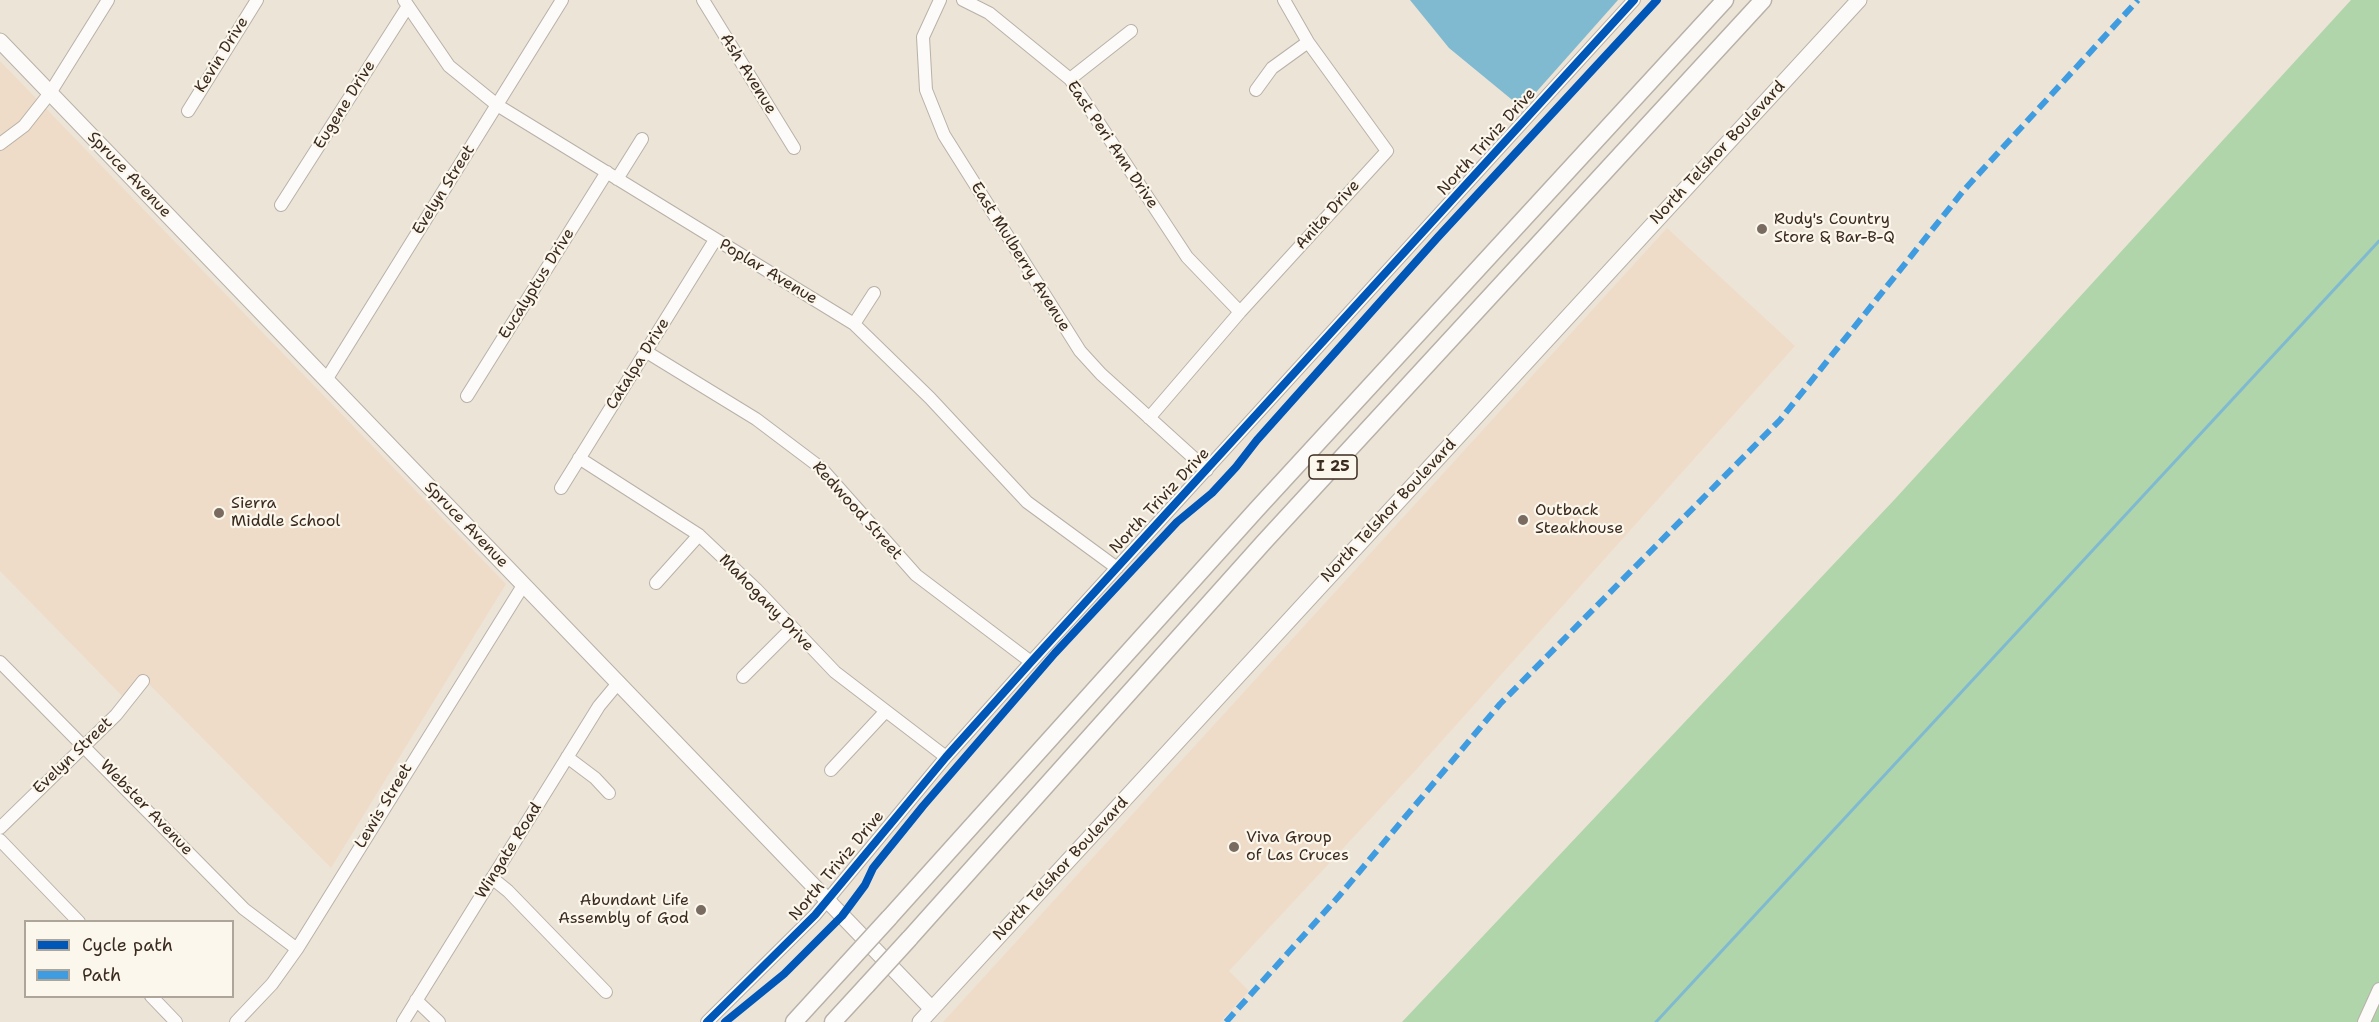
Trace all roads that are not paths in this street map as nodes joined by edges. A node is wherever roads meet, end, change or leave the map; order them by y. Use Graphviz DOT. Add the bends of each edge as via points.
graph roads {
  1 [pos="108,0"];
  2 [pos="257,0"];
  3 [pos="562,0"];
  4 [pos="703,0"];
  5 [pos="940,0"];
  6 [pos="963,0"];
  7 [pos="1284,0"];
  8 [pos="1634,0"];
  9 [pos="1725,0"];
  10 [pos="1763,0"];
  11 [pos="1859,0"];
  12 [pos="406,3"];
  13 [pos="1131,31"];
  14 [pos="0,41"];
  15 [pos="1308,42"];
  16 [pos="1070,79"];
  17 [pos="1256,90"];
  18 [pos="50,93"];
  19 [pos="497,105"];
  20 [pos="188,111"];
  21 [pos="642,139"];
  22 [pos="0,144"];
  23 [pos="794,148"];
  24 [pos="612,176"];
  25 [pos="281,205"];
  26 [pos="715,240"];
  27 [pos="874,294"];
  28 [pos="1240,312"];
  29 [pos="854,324"];
  30 [pos="645,351"];
  31 [pos="326,380"];
  32 [pos="467,396"];
  33 [pos="1149,418"];
  34 [pos="579,458"];
  35 [pos="1207,471"];
  36 [pos="561,488"];
  37 [pos="699,535"];
  38 [pos="1117,568"];
  39 [pos="656,583"];
  40 [pos="524,584"];
  41 [pos="792,628"];
  42 [pos="0,662"];
  43 [pos="1031,662"];
  44 [pos="742,677"];
  45 [pos="143,681"];
  46 [pos="619,682"];
  47 [pos="885,712"];
  48 [pos="84,745"];
  49 [pos="567,757"];
  50 [pos="946,757"];
  51 [pos="831,770"];
  52 [pos="609,794"];
  53 [pos="0,828"];
  54 [pos="0,840"];
  55 [pos="492,878"];
  56 [pos="828,898"];
  57 [pos="78,920"];
  58 [pos="297,949"];
  59 [pos="2379,989"];
  60 [pos="606,992"];
  61 [pos="153,998"];
  62 [pos="416,1000"];
  63 [pos="932,1009"];
  64 [pos="176,1022"];
  65 [pos="236,1022"];
  66 [pos="403,1022"];
  67 [pos="439,1022"];
  68 [pos="707,1022"];
  69 [pos="794,1022"];
  70 [pos="833,1022"];
  71 [pos="920,1022"];
  72 [pos="2364,1022"];
  1 -- 18 [label="street"];
  2 -- 20 [label="street, Kevin Drive"];
  3 -- 19 [label="street, Evelyn Street"];
  4 -- 23 [label="street, Ash Avenue"];
  5 -- 33 [label="street, East Mulberry Avenue" via="923,37 926,90 944,135 1074,344"];
  6 -- 16 [label="street, East Peri Ann Drive" via="989,13"];
  7 -- 15 [label="street, Anita Drive"];
  8 -- 35 [label="street, North Triviz Drive"];
  9 -- 69 [label="highway, I 25, bridge" via="1257,509"];
  10 -- 70 [label="highway, I 25, bridge" via="1264,542"];
  11 -- 63 [label="main road, North Telshor Boulevard"];
  12 -- 19 [label="street, Poplar Avenue" via="449,66"];
  12 -- 25 [label="street, Eugene Drive"];
  13 -- 16 [label="street"];
  14 -- 18 [label="main road, Spruce Avenue"];
  15 -- 17 [label="street" via="1272,68"];
  15 -- 28 [label="street, Anita Drive" via="1387,151"];
  16 -- 28 [label="street, East Peri Ann Drive" via="1187,257"];
  18 -- 22 [label="street" via="24,126"];
  18 -- 31 [label="main road, Spruce Avenue"];
  19 -- 24 [label="street, Poplar Avenue"];
  19 -- 31 [label="street, Evelyn Street"];
  21 -- 24 [label="street, Eucalyptus Drive"];
  24 -- 26 [label="street, Poplar Avenue"];
  24 -- 32 [label="street, Eucalyptus Drive"];
  26 -- 29 [label="street, Poplar Avenue"];
  26 -- 30 [label="street, Catalpa Drive"];
  27 -- 29 [label="street"];
  28 -- 33 [label="street, Anita Drive"];
  29 -- 38 [label="street, Poplar Avenue" via="1027,502"];
  30 -- 34 [label="street, Catalpa Drive"];
  30 -- 43 [label="street, Redwood Street" via="756,419 821,468 916,575"];
  31 -- 40 [label="main road, Spruce Avenue"];
  33 -- 35 [label="street, East Mulberry Avenue"];
  34 -- 36 [label="street, Catalpa Drive"];
  34 -- 37 [label="street, Mahogany Drive"];
  35 -- 38 [label="street, North Triviz Drive"];
  37 -- 39 [label="street"];
  37 -- 41 [label="street, Mahogany Drive"];
  38 -- 43 [label="street, North Triviz Drive"];
  40 -- 46 [label="main road, Spruce Avenue"];
  40 -- 58 [label="street, Lewis Street"];
  41 -- 44 [label="street"];
  41 -- 47 [label="street, Mahogany Drive" via="835,672"];
  42 -- 48 [label="street, Webster Avenue"];
  43 -- 50 [label="street, North Triviz Drive"];
  45 -- 48 [label="street, Evelyn Street"];
  46 -- 49 [label="street, Wingate Road" via="598,706"];
  46 -- 56 [label="main road, Spruce Avenue"];
  47 -- 50 [label="street, Mahogany Drive"];
  47 -- 51 [label="street"];
  48 -- 53 [label="street, Evelyn Street"];
  48 -- 58 [label="street, Webster Avenue" via="244,909"];
  49 -- 52 [label="street"];
  49 -- 55 [label="street, Wingate Road"];
  50 -- 56 [label="street, North Triviz Drive"];
  54 -- 57 [label="street"];
  55 -- 60 [label="street"];
  55 -- 62 [label="street, Wingate Road"];
  56 -- 63 [label="main road, Spruce Avenue"];
  56 -- 68 [label="street, North Triviz Drive"];
  58 -- 65 [label="street, Lewis Street" via="272,984"];
  59 -- 72 [label="street"];
  61 -- 64 [label="street"];
  62 -- 66 [label="street, Wingate Road"];
  62 -- 67 [label="street"];
  63 -- 71 [label="main road, North Telshor Boulevard"];
}
